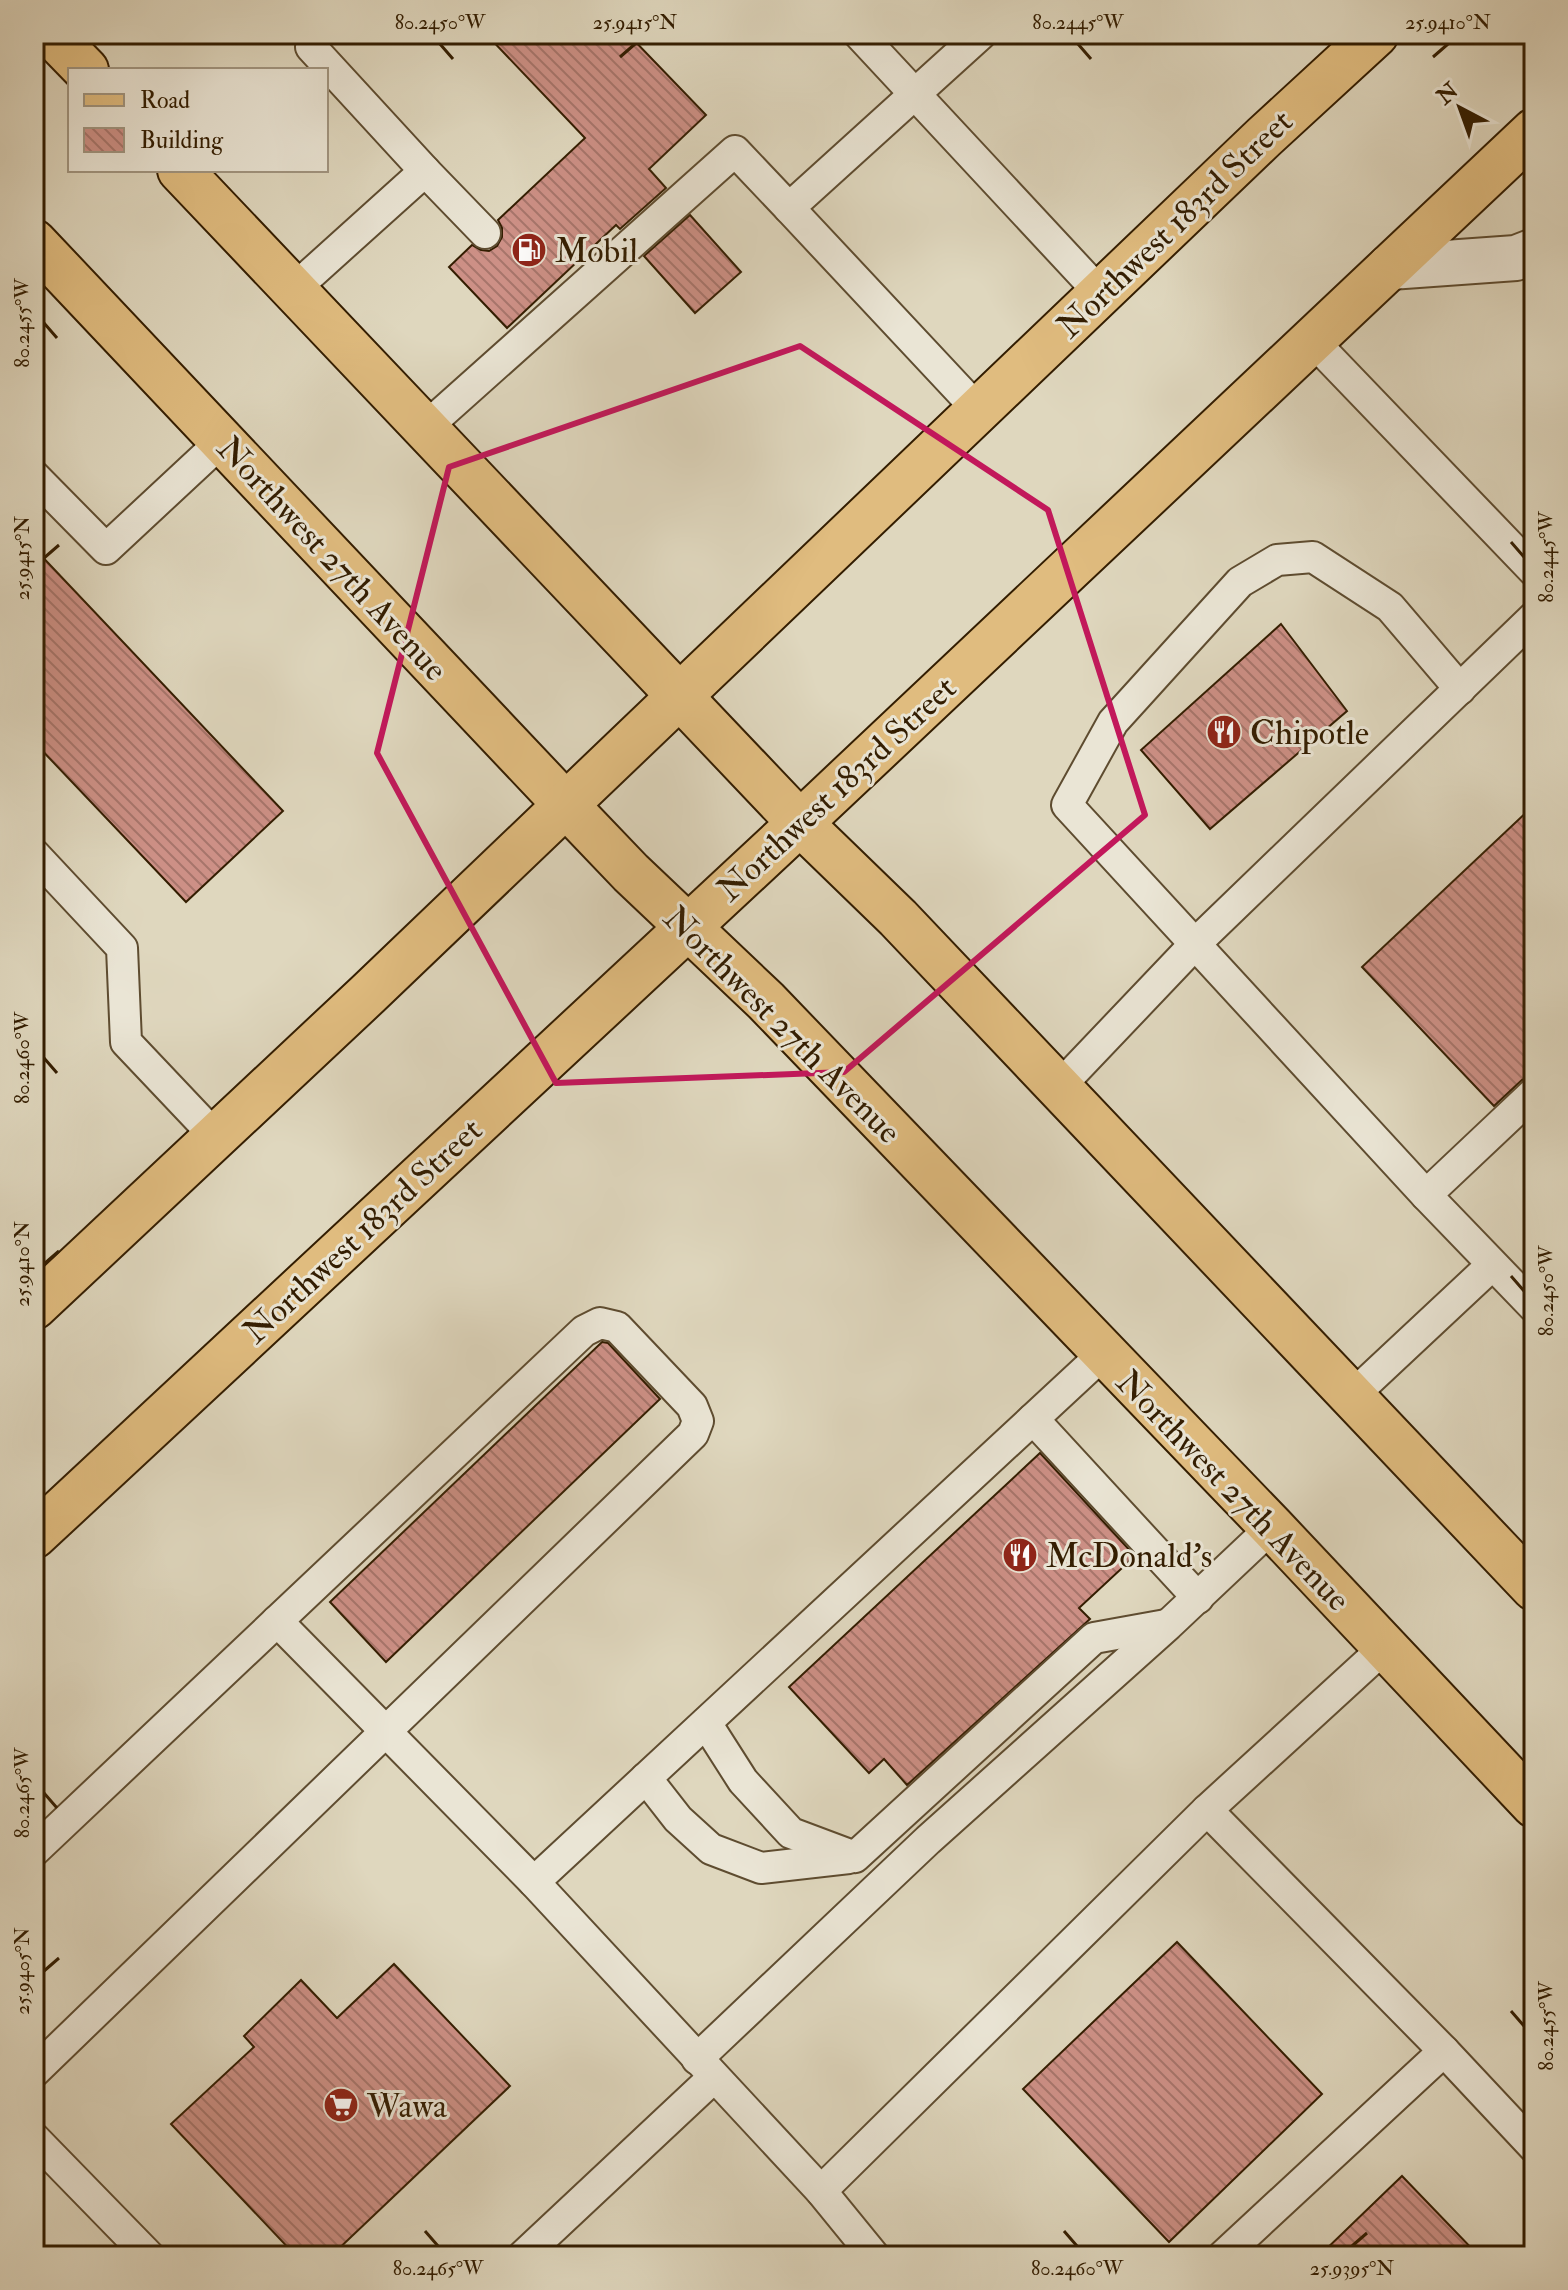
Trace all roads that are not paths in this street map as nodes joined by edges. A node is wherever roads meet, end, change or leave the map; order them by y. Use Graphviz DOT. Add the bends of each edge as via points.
graph roads {
  1 [pos="51,34"];
  2 [pos="859,34"];
  3 [pos="981,34"];
  4 [pos="1376,34"];
  5 [pos="311,47"];
  6 [pos="84,68"];
  7 [pos="915,94"];
  8 [pos="1534,131"];
  9 [pos="425,171"];
  10 [pos="182,172"];
  11 [pos="789,208"];
  12 [pos="485,233"];
  13 [pos="34,242"];
  14 [pos="1534,251"];
  15 [pos="1390,267"];
  16 [pos="294,289"];
  17 [pos="1100,293"];
  18 [pos="1312,340"];
  19 [pos="978,410"];
  20 [pos="425,428"];
  21 [pos="222,441"];
  22 [pos="34,476"];
  23 [pos="1534,571"];
  24 [pos="1534,617"];
  25 [pos="1460,689"];
  26 [pos="680,696"];
  27 [pos="565,804"];
  28 [pos="800,823"];
  29 [pos="34,854"];
  30 [pos="687,927"];
  31 [pos="1196,943"];
  32 [pos="1059,1087"];
  33 [pos="1534,1093"];
  34 [pos="215,1136"];
  35 [pos="1426,1195"];
  36 [pos="1492,1265"];
  37 [pos="34,1307"];
  38 [pos="1534,1307"];
  39 [pos="1103,1354"];
  40 [pos="1352,1396"];
  41 [pos="1033,1419"];
  42 [pos="1272,1527"];
  43 [pos="34,1536"];
  44 [pos="1534,1588"];
  45 [pos="1198,1598"];
  46 [pos="277,1621"];
  47 [pos="1168,1625"];
  48 [pos="1384,1648"];
  49 [pos="706,1723"];
  50 [pos="385,1731"];
  51 [pos="646,1778"];
  52 [pos="1534,1805"];
  53 [pos="1207,1810"];
  54 [pos="34,1851"];
  55 [pos="855,1857"];
  56 [pos="534,1882"];
  57 [pos="1444,2051"];
  58 [pos="705,2068"];
  59 [pos="34,2072"];
  60 [pos="34,2138"];
  61 [pos="1534,2147"];
  62 [pos="821,2191"];
  63 [pos="149,2256"];
  64 [pos="523,2256"];
  65 [pos="874,2256"];
  66 [pos="1223,2256"];
  1 -- 6 [label="main road"];
  2 -- 7 [label="lane"];
  3 -- 7 [label="lane"];
  4 -- 17 [label="main road, Northwest 183rd Street"];
  5 -- 9 [label="lane"];
  7 -- 11 [label="lane"];
  7 -- 17 [label="lane"];
  8 -- 15 [label="main road, Northwest 183rd Street"];
  9 -- 12 [label="lane"];
  9 -- 16 [label="lane"];
  10 -- 16 [label="main road"];
  11 -- 19 [label="lane"];
  11 -- 20 [label="lane" via="735,151 551,301"];
  13 -- 21 [label="main road, Northwest 27th Avenue"];
  14 -- 15 [label="street" via="1516,258"];
  15 -- 18 [label="main road, Northwest 183rd Street"];
  16 -- 20 [label="main road"];
  17 -- 19 [label="main road, Northwest 183rd Street"];
  18 -- 23 [label="lane"];
  18 -- 28 [label="main road, Northwest 183rd Street"];
  19 -- 26 [label="main road, Northwest 183rd Street"];
  20 -- 26 [label="main road"];
  21 -- 22 [label="lane" via="106,549"];
  21 -- 27 [label="main road, Northwest 27th Avenue"];
  24 -- 25 [label="lane"];
  25 -- 31 [label="lane"];
  25 -- 31 [label="lane" via="1390,607 1313,557 1277,560 1240,582 1113,722 1067,805"];
  26 -- 27 [label="main road, Northwest 183rd Street"];
  26 -- 28 [label="main road"];
  27 -- 30 [label="main road, Northwest 27th Avenue"];
  27 -- 34 [label="main road, Northwest 183rd Street"];
  28 -- 30 [label="main road, Northwest 183rd Street"];
  28 -- 32 [label="main road"];
  29 -- 34 [label="lane" via="122,948 126,1042"];
  30 -- 39 [label="main road, Northwest 27th Avenue" via="766,1001"];
  30 -- 43 [label="main road, Northwest 183rd Street"];
  31 -- 32 [label="lane"];
  31 -- 35 [label="lane"];
  32 -- 40 [label="main road"];
  33 -- 35 [label="lane"];
  34 -- 37 [label="main road, Northwest 183rd Street"];
  35 -- 36 [label="lane"];
  36 -- 38 [label="lane"];
  36 -- 40 [label="lane"];
  39 -- 41 [label="lane"];
  39 -- 42 [label="main road, Northwest 27th Avenue"];
  40 -- 44 [label="main road"];
  41 -- 45 [label="lane"];
  41 -- 49 [label="lane"];
  42 -- 45 [label="lane"];
  42 -- 48 [label="main road, Northwest 27th Avenue"];
  45 -- 47 [label="lane"];
  46 -- 50 [label="lane"];
  46 -- 50 [label="lane" via="584,1331 600,1323 617,1327 692,1406 698,1421 693,1434"];
  46 -- 54 [label="lane"];
  47 -- 55 [label="lane" via="1094,1638"];
  47 -- 58 [label="lane" via="928,1840"];
  48 -- 52 [label="main road, Northwest 27th Avenue"];
  48 -- 53 [label="lane"];
  49 -- 51 [label="lane"];
  49 -- 55 [label="lane" via="743,1781 791,1833"];
  50 -- 56 [label="lane"];
  50 -- 59 [label="lane"];
  51 -- 55 [label="lane" via="678,1819 711,1849 761,1868"];
  51 -- 56 [label="lane"];
  53 -- 57 [label="lane"];
  53 -- 62 [label="lane"];
  56 -- 58 [label="lane"];
  57 -- 61 [label="lane"];
  57 -- 66 [label="lane"];
  58 -- 62 [label="lane"];
  58 -- 64 [label="lane"];
  60 -- 63 [label="lane"];
  62 -- 65 [label="lane"];
}
